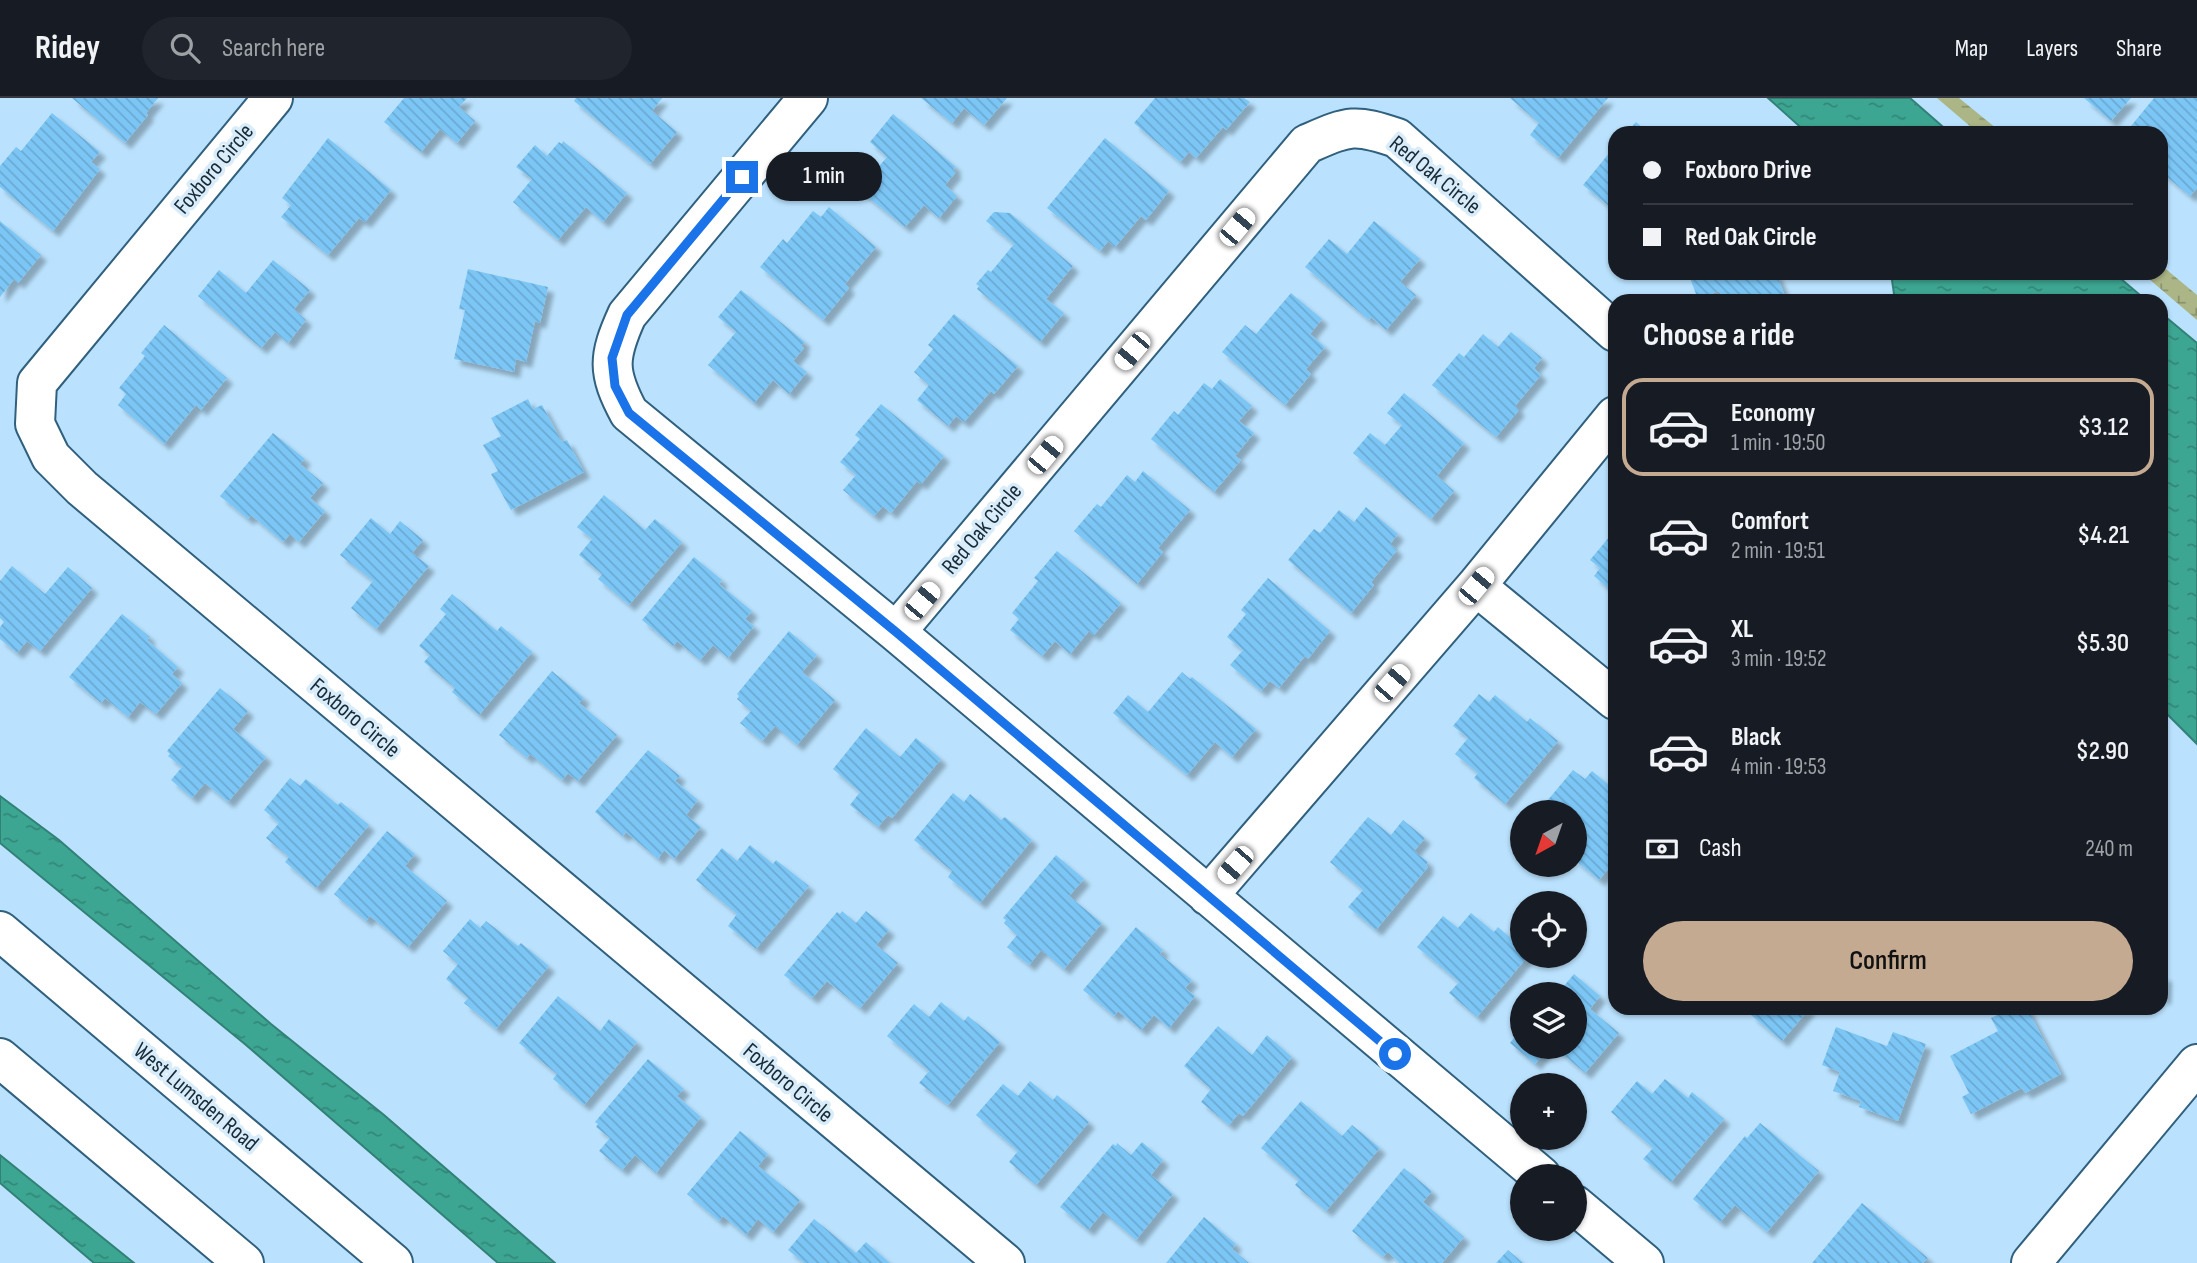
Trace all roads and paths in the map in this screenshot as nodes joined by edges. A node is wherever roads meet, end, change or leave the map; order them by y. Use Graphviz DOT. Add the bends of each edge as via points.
graph roads {
  1 [pos="273,98"];
  2 [pos="808,98"];
  3 [pos="1608,326"];
  4 [pos="1608,425"];
  5 [pos="1476,586"];
  6 [pos="896,632"];
  7 [pos="1608,694"];
  8 [pos="1208,896"];
  9 [pos="0,931"];
  10 [pos="0,1058"];
  11 [pos="2197,1063"];
  12 [pos="1527,1164"];
  13 [pos="1587,1215"];
  14 [pos="244,1263"];
  15 [pos="393,1263"];
  16 [pos="1005,1263"];
  17 [pos="1644,1263"];
  18 [pos="2031,1263"];
  1 -- 16 [label="street, Foxboro Circle" via="37,383 35,424 51,457"];
  2 -- 6 [label="street" via="627,315 612,358 615,386 629,413"];
  3 -- 6 [label="street, Red Oak Circle" via="1397,138 1368,128 1345,128 1307,144"];
  4 -- 5 [label="street"];
  5 -- 7 [label="street"];
  5 -- 8 [label="street"];
  6 -- 8 [label="street"];
  8 -- 12 [label="street"];
  9 -- 15 [label="street, West Lumsden Road"];
  10 -- 14 [label="street"];
  11 -- 18 [label="street"];
  13 -- 17 [label="street"];
}
